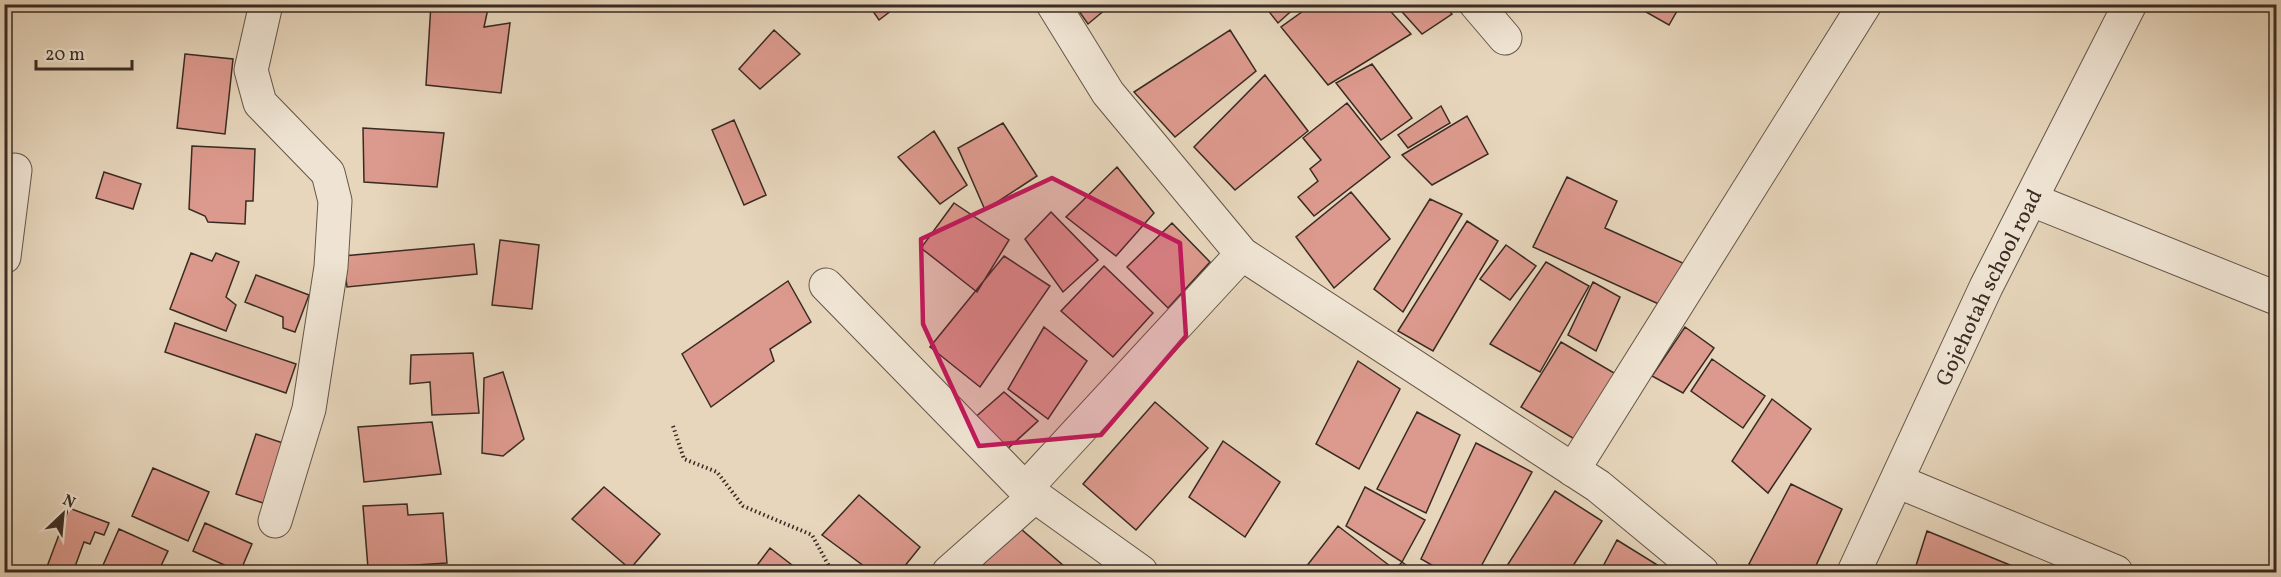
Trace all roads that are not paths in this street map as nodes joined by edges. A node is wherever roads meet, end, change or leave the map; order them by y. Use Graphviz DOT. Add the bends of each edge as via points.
graph roads {
  1 [pos="266,4"];
  2 [pos="1053,4"];
  3 [pos="1476,4"];
  4 [pos="1865,4"];
  5 [pos="2130,4"];
  6 [pos="1505,38"];
  7 [pos="15,170"];
  8 [pos="2032,200"];
  9 [pos="1242,254"];
  10 [pos="4,257"];
  11 [pos="826,285"];
  12 [pos="2277,298"];
  13 [pos="1573,470"];
  14 [pos="1897,481"];
  15 [pos="1030,492"];
  16 [pos="275,521"];
  17 [pos="949,573"];
  18 [pos="1140,573"];
  19 [pos="1702,573"];
  20 [pos="1854,573"];
  21 [pos="2116,573"];
  1 -- 16 [label="street" via="251,70 260,104 328,173 335,201 331,267 309,409"];
  2 -- 9 [label="street" via="1108,93"];
  3 -- 6 [label="street"];
  4 -- 13 [label="street"];
  5 -- 8 [label="street, Gojehotah school road"];
  7 -- 10 [label="street"];
  8 -- 12 [label="street"];
  8 -- 14 [label="street, Gojehotah school road" via="1986,287"];
  9 -- 13 [label="street"];
  9 -- 15 [label="street"];
  11 -- 15 [label="street"];
  13 -- 19 [label="street" via="1598,486"];
  14 -- 20 [label="street, Gojehotah school road"];
  14 -- 21 [label="street"];
  15 -- 17 [label="street"];
  15 -- 18 [label="street"];
}
